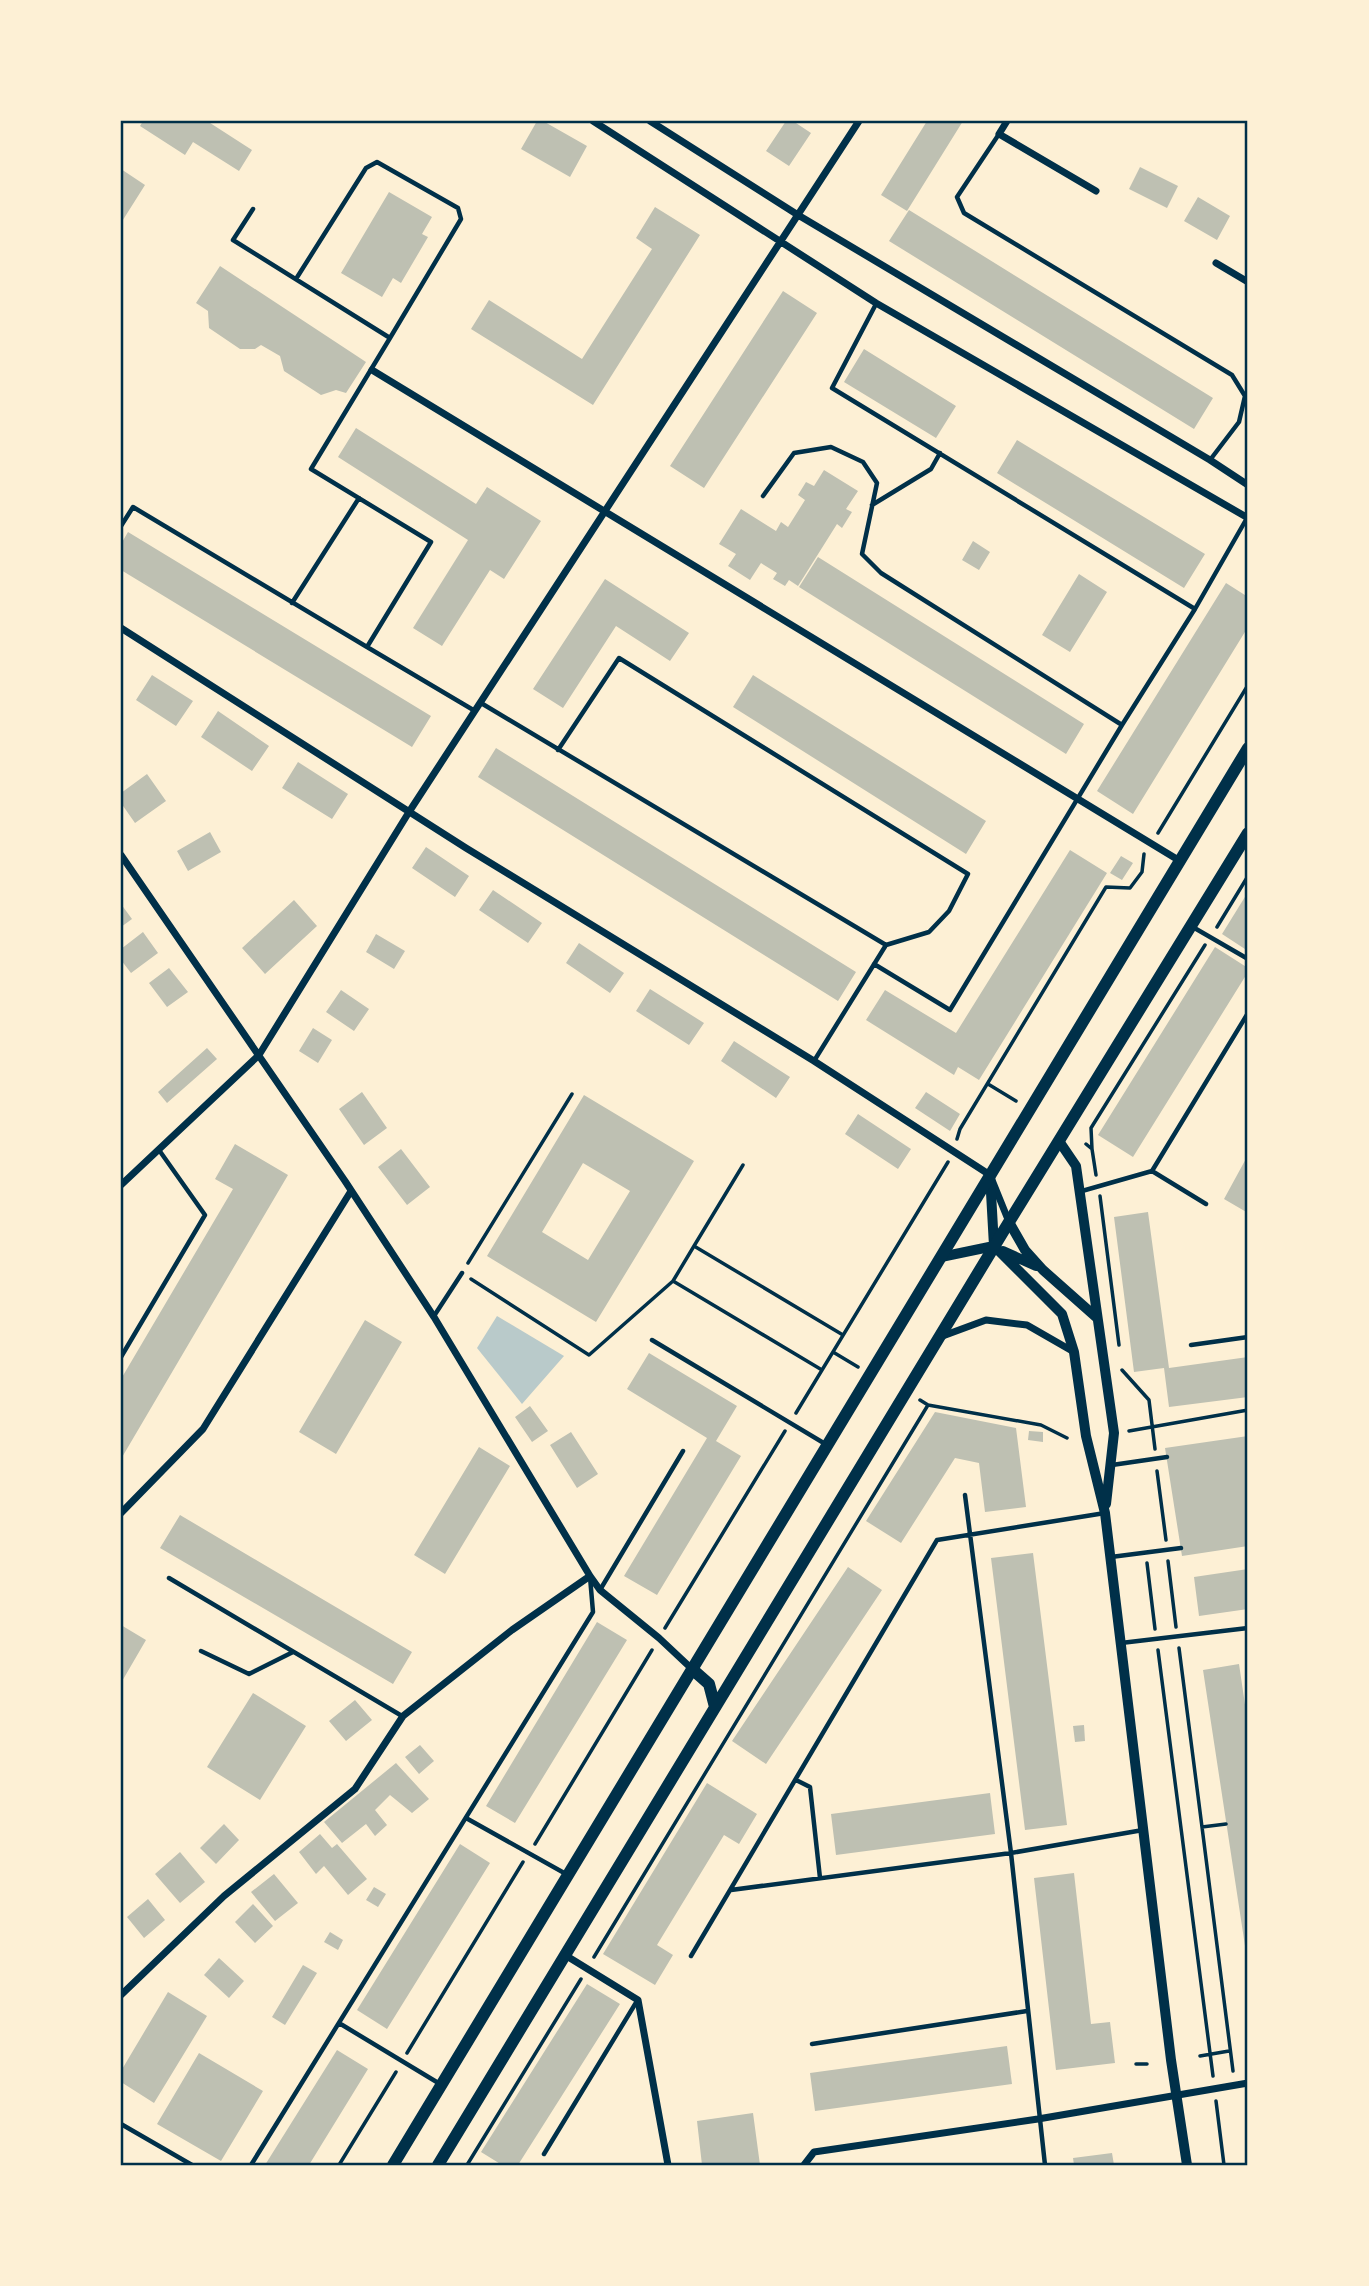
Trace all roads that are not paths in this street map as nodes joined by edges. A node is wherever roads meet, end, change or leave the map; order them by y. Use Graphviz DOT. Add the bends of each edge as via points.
graph roads {
  1 [pos="593,121"];
  2 [pos="650,121"];
  3 [pos="859,121"];
  4 [pos="1007,121"];
  5 [pos="999,134"];
  6 [pos="1096,191"];
  7 [pos="253,209"];
  8 [pos="798,215"];
  9 [pos="782,240"];
  10 [pos="1216,263"];
  11 [pos="296,279"];
  12 [pos="1248,282"];
  13 [pos="876,303"];
  14 [pos="390,338"];
  15 [pos="372,370"];
  16 [pos="940,453"];
  17 [pos="1210,460"];
  18 [pos="1248,485"];
  19 [pos="763,496"];
  20 [pos="359,498"];
  21 [pos="872,506"];
  22 [pos="606,511"];
  23 [pos="1247,518"];
  24 [pos="121,526"];
  25 [pos="292,603"];
  26 [pos="1195,608"];
  27 [pos="121,628"];
  28 [pos="367,647"];
  29 [pos="481,703"];
  30 [pos="475,712"];
  31 [pos="1122,725"];
  32 [pos="1248,748"];
  33 [pos="558,750"];
  34 [pos="1078,800"];
  35 [pos="409,812"];
  36 [pos="1248,833"];
  37 [pos="121,855"];
  38 [pos="1180,861"];
  39 [pos="1191,926"];
  40 [pos="886,945"];
  41 [pos="1248,959"];
  42 [pos="874,964"];
  43 [pos="1248,1013"];
  44 [pos="259,1055"];
  45 [pos="814,1061"];
  46 [pos="1059,1141"];
  47 [pos="159,1150"];
  48 [pos="1152,1171"];
  49 [pos="990,1175"];
  50 [pos="121,1185"];
  51 [pos="351,1191"];
  52 [pos="1081,1192"];
  53 [pos="1206,1204"];
  54 [pos="1009,1222"];
  55 [pos="994,1246"];
  56 [pos="941,1256"];
  57 [pos="1043,1270"];
  58 [pos="463,1273"];
  59 [pos="434,1317"];
  60 [pos="1096,1317"];
  61 [pos="940,1337"];
  62 [pos="1248,1337"];
  63 [pos="652,1340"];
  64 [pos="1191,1345"];
  65 [pos="1074,1352"];
  66 [pos="121,1357"];
  67 [pos="827,1445"];
  68 [pos="683,1451"];
  69 [pos="1167,1457"];
  70 [pos="1110,1465"];
  71 [pos="965,1495"];
  72 [pos="121,1513"];
  73 [pos="1105,1513"];
  74 [pos="969,1534"];
  75 [pos="1181,1548"];
  76 [pos="1111,1558"];
  77 [pos="590,1576"];
  78 [pos="169,1578"];
  79 [pos="600,1590"];
  80 [pos="1248,1628"];
  81 [pos="1121,1643"];
  82 [pos="201,1651"];
  83 [pos="294,1652"];
  84 [pos="692,1669"];
  85 [pos="715,1707"];
  86 [pos="403,1716"];
  87 [pos="795,1779"];
  88 [pos="466,1818"];
  89 [pos="1143,1829"];
  90 [pos="1011,1853"];
  91 [pos="568,1876"];
  92 [pos="821,1878"];
  93 [pos="730,1890"];
  94 [pos="565,1955"];
  95 [pos="691,1956"];
  96 [pos="121,1995"];
  97 [pos="638,2000"];
  98 [pos="1027,2011"];
  99 [pos="339,2023"];
  100 [pos="812,2044"];
  101 [pos="1248,2083"];
  102 [pos="442,2085"];
  103 [pos="1177,2095"];
  104 [pos="1038,2119"];
  105 [pos="121,2124"];
  106 [pos="544,2154"];
  107 [pos="442,2163"];
  108 [pos="192,2165"];
  109 [pos="251,2165"];
  110 [pos="393,2165"];
  111 [pos="668,2165"];
  112 [pos="804,2165"];
  113 [pos="1045,2165"];
  114 [pos="1186,2165"];
  1 -- 9 [label="street"];
  2 -- 8 [label="street"];
  3 -- 8 [label="street"];
  4 -- 5 [label="street"];
  5 -- 6 [label="street"];
  5 -- 17 [label="lane" via="957,197 964,213 1232,375 1245,396 1239,422"];
  7 -- 11 [label="lane" via="233,240"];
  8 -- 9 [label="street"];
  8 -- 17 [label="street"];
  9 -- 13 [label="street"];
  9 -- 22 [label="street"];
  10 -- 12 [label="street"];
  11 -- 14 [label="lane"];
  11 -- 14 [label="lane" via="366,168 377,162 458,208 461,219"];
  13 -- 16 [label="lane" via="832,387"];
  13 -- 23 [label="street"];
  14 -- 15 [label="lane"];
  15 -- 20 [label="lane" via="311,469"];
  15 -- 22 [label="street"];
  16 -- 21 [label="lane" via="930,469"];
  16 -- 26 [label="lane"];
  17 -- 18 [label="street"];
  19 -- 21 [label="lane" via="794,453 831,447 863,462 877,483"];
  20 -- 25 [label="lane"];
  20 -- 28 [label="lane" via="431,542"];
  21 -- 31 [label="lane" via="862,554 881,573"];
  22 -- 29 [label="street"];
  22 -- 34 [label="street"];
  23 -- 26 [label="lane"];
  24 -- 25 [label="lane" via="133,507"];
  25 -- 28 [label="lane"];
  26 -- 31 [label="lane"];
  27 -- 35 [label="street"];
  28 -- 30 [label="lane"];
  29 -- 30 [label="street"];
  29 -- 33 [label="lane"];
  30 -- 35 [label="street"];
  31 -- 34 [label="lane"];
  32 -- 38 [label="main road"];
  33 -- 40 [label="lane"];
  33 -- 40 [label="lane" via="619,659 968,874 949,911 929,932"];
  34 -- 38 [label="street"];
  34 -- 42 [label="lane" via="950,1010"];
  35 -- 44 [label="street"];
  35 -- 45 [label="street"];
  36 -- 39 [label="main road"];
  37 -- 44 [label="street"];
  38 -- 49 [label="main road"];
  39 -- 41 [label="lane"];
  39 -- 46 [label="main road"];
  40 -- 42 [label="lane"];
  42 -- 45 [label="lane"];
  43 -- 48 [label="lane"];
  44 -- 47 [label="street"];
  44 -- 51 [label="street"];
  45 -- 49 [label="street"];
  46 -- 52 [label="main road" via="1076,1166"];
  46 -- 54 [label="main road"];
  47 -- 50 [label="street"];
  47 -- 66 [label="lane" via="205,1215"];
  48 -- 52 [label="lane"];
  48 -- 53 [label="lane"];
  49 -- 54 [label="street"];
  49 -- 55 [label="main road"];
  49 -- 56 [label="main road"];
  51 -- 59 [label="street"];
  51 -- 72 [label="street" via="203,1429"];
  52 -- 60 [label="main road"];
  54 -- 55 [label="main road"];
  54 -- 57 [label="main road"];
  55 -- 56 [label="main road"];
  55 -- 57 [label="main road"];
  55 -- 61 [label="main road"];
  55 -- 65 [label="main road" via="1062,1314"];
  56 -- 67 [label="main road"];
  57 -- 60 [label="main road"];
  58 -- 59 [label="lane"];
  59 -- 77 [label="street"];
  60 -- 70 [label="main road" via="1114,1433"];
  61 -- 65 [label="street" via="986,1320 1027,1325"];
  61 -- 85 [label="main road"];
  62 -- 64 [label="lane"];
  63 -- 67 [label="lane"];
  65 -- 73 [label="main road" via="1086,1436"];
  67 -- 84 [label="main road"];
  68 -- 79 [label="lane"];
  69 -- 70 [label="lane"];
  70 -- 73 [label="main road"];
  71 -- 74 [label="lane"];
  73 -- 74 [label="lane"];
  73 -- 76 [label="main road"];
  74 -- 87 [label="lane" via="937,1540"];
  74 -- 90 [label="lane"];
  75 -- 76 [label="lane"];
  76 -- 81 [label="main road"];
  77 -- 79 [label="street"];
  77 -- 86 [label="street" via="512,1630"];
  77 -- 88 [label="lane" via="593,1612"];
  78 -- 83 [label="lane"];
  79 -- 84 [label="street"];
  80 -- 81 [label="lane"];
  81 -- 89 [label="main road"];
  82 -- 83 [label="lane" via="249,1674"];
  83 -- 86 [label="lane"];
  84 -- 85 [label="main road" via="709,1684"];
  84 -- 91 [label="main road"];
  85 -- 94 [label="main road"];
  86 -- 96 [label="street" via="355,1789 224,1896"];
  87 -- 92 [label="lane" via="810,1787"];
  87 -- 93 [label="lane"];
  88 -- 91 [label="lane"];
  88 -- 99 [label="lane"];
  89 -- 90 [label="lane"];
  89 -- 103 [label="main road"];
  90 -- 92 [label="lane"];
  90 -- 98 [label="lane"];
  91 -- 102 [label="main road"];
  92 -- 93 [label="lane"];
  93 -- 95 [label="lane"];
  94 -- 97 [label="street"];
  94 -- 107 [label="main road"];
  97 -- 106 [label="lane"];
  97 -- 111 [label="street"];
  98 -- 100 [label="lane"];
  98 -- 104 [label="lane"];
  99 -- 102 [label="lane"];
  99 -- 109 [label="lane"];
  101 -- 103 [label="street"];
  102 -- 110 [label="main road"];
  103 -- 104 [label="street"];
  103 -- 114 [label="main road"];
  104 -- 112 [label="street" via="814,2152"];
  104 -- 113 [label="lane"];
  105 -- 108 [label="lane"];
}
